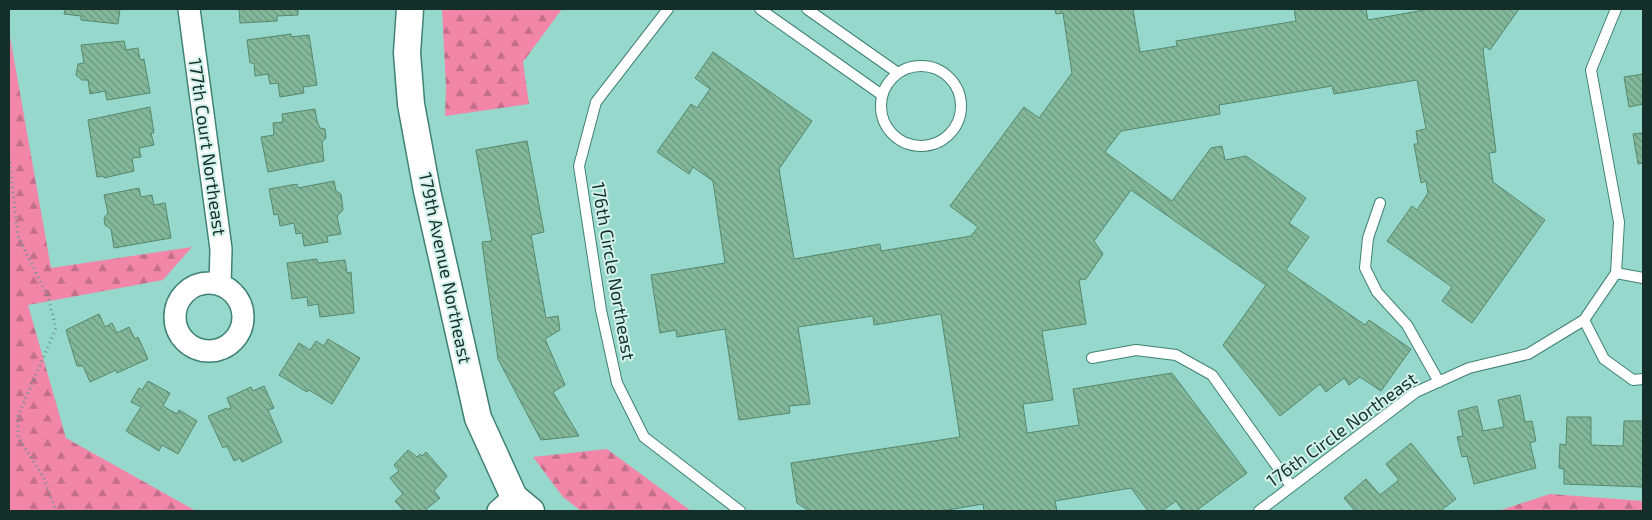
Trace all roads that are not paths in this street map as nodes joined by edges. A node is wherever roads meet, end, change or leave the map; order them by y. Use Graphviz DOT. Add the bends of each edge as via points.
graph roads {
  1 [pos="189,9"];
  2 [pos="410,9"];
  3 [pos="668,9"];
  4 [pos="760,9"];
  5 [pos="807,9"];
  6 [pos="1616,9"];
  7 [pos="898,73"];
  8 [pos="882,95"];
  9 [pos="1380,203"];
  10 [pos="1616,273"];
  11 [pos="1643,278"];
  12 [pos="220,285"];
  13 [pos="1584,320"];
  14 [pos="1092,358"];
  15 [pos="1643,379"];
  16 [pos="1439,382"];
  17 [pos="1291,486"];
  18 [pos="514,507"];
  19 [pos="740,511"];
  20 [pos="1259,511"];
  1 -- 12 [label="street, 177th Court Northeast" via="221,249"];
  2 -- 18 [label="street, 179th Avenue Northeast" via="411,104 427,191 478,418"];
  3 -- 19 [label="lane, 176th Circle Northeast" via="596,102 579,166 601,310 617,383 644,437"];
  4 -- 8 [label="lane"];
  5 -- 7 [label="lane"];
  6 -- 10 [label="lane" via="1591,70 1619,222"];
  7 -- 8 [label="lane" via="888,82"];
  7 -- 8 [label="lane" via="918,66 929,67 949,78 956,87 961,109 953,130 945,138 929,145 902,142 886,125 882,115"];
  9 -- 16 [label="lane" via="1368,238 1365,268 1378,292 1407,325"];
  10 -- 11 [label="lane"];
  10 -- 13 [label="lane, 176th Circle Northeast"];
  13 -- 15 [label="lane" via="1604,359 1633,380"];
  13 -- 16 [label="lane, 176th Circle Northeast" via="1528,354 1469,368"];
  14 -- 17 [label="lane" via="1136,350 1176,356 1212,375"];
  16 -- 17 [label="lane, 176th Circle Northeast" via="1416,392"];
  17 -- 20 [label="lane, 176th Circle Northeast"];
}
